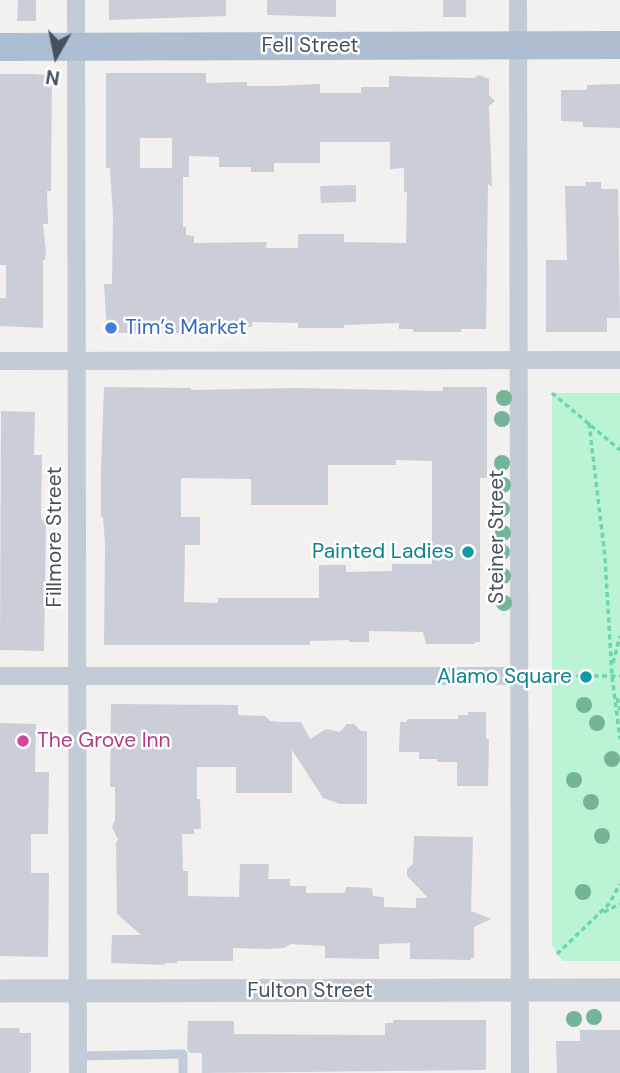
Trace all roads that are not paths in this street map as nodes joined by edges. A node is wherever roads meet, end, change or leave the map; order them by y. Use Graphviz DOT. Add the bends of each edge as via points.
graph roads {
  1 [pos="76,0"];
  2 [pos="518,0"];
  3 [pos="519,45"];
  4 [pos="620,45"];
  5 [pos="76,46"];
  6 [pos="0,47"];
  7 [pos="519,360"];
  8 [pos="620,360"];
  9 [pos="0,361"];
  10 [pos="77,361"];
  11 [pos="0,676"];
  12 [pos="520,676"];
  13 [pos="78,677"];
  14 [pos="520,990"];
  15 [pos="620,990"];
  16 [pos="0,991"];
  17 [pos="78,991"];
  18 [pos="78,1064"];
  19 [pos="183,1073"];
  20 [pos="520,1073"];
  1 -- 5 [label="street, Fillmore Street"];
  2 -- 3 [label="street, Steiner Street"];
  3 -- 4 [label="main road, Fell Street"];
  3 -- 5 [label="main road, Fell Street"];
  3 -- 7 [label="street, Steiner Street"];
  5 -- 6 [label="main road, Fell Street"];
  5 -- 10 [label="street, Fillmore Street"];
  7 -- 8 [label="street"];
  7 -- 10 [label="street"];
  7 -- 12 [label="street, Steiner Street"];
  9 -- 10 [label="street"];
  10 -- 13 [label="street, Fillmore Street"];
  11 -- 13 [label="street"];
  12 -- 13 [label="street"];
  12 -- 14 [label="street, Steiner Street"];
  13 -- 17 [label="street, Fillmore Street"];
  14 -- 15 [label="street, Fulton Street"];
  14 -- 17 [label="street, Fulton Street"];
  14 -- 20 [label="street, Steiner Street"];
  16 -- 17 [label="street, Fulton Street"];
  17 -- 18 [label="street, Fillmore Street"];
  18 -- 19 [label="lane" via="183,1054"];
}
